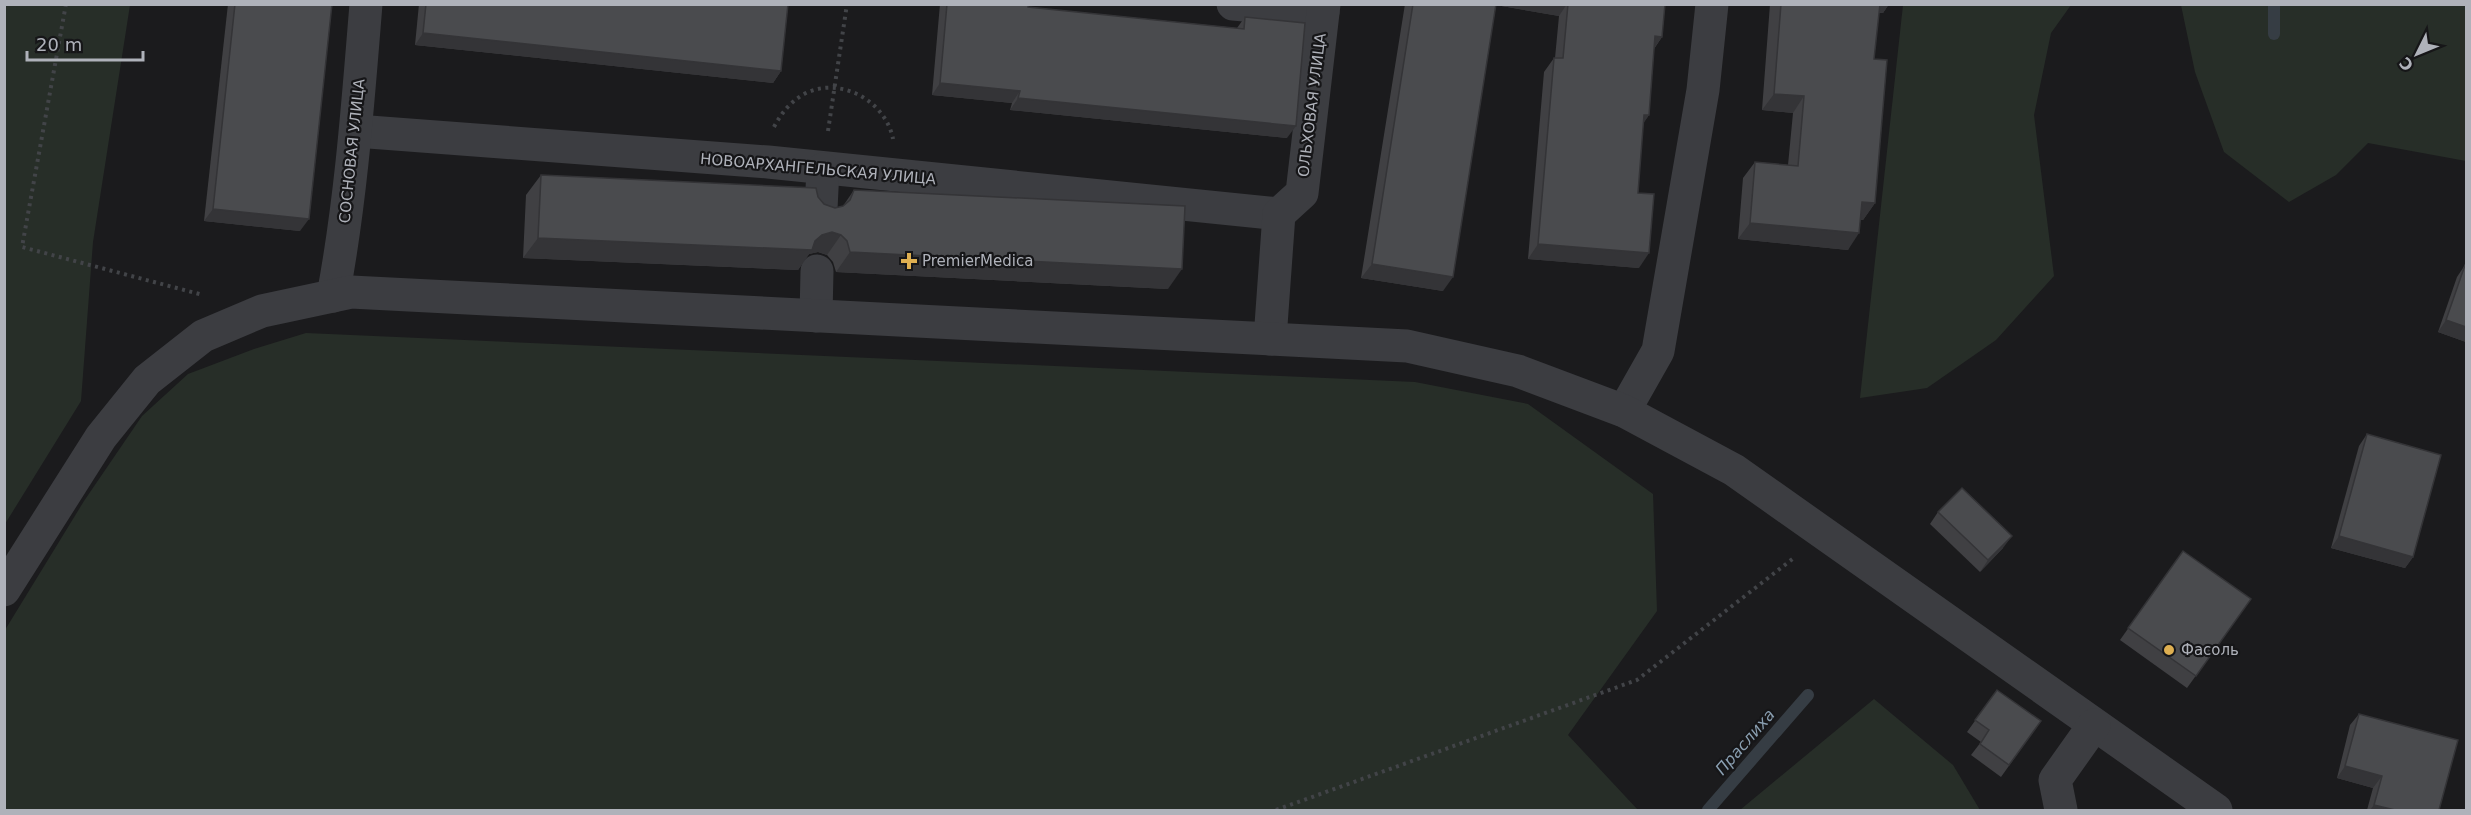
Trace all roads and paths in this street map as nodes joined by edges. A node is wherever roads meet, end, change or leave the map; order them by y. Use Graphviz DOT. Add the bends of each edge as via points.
graph roads {
  1 [pos="66,4"];
  2 [pos="366,4"];
  3 [pos="847,4"];
  4 [pos="1233,4"];
  5 [pos="1712,4"];
  6 [pos="1324,8"];
  7 [pos="835,88"];
  8 [pos="356,131"];
  9 [pos="768,162"];
  10 [pos="823,169"];
  11 [pos="891,175"];
  12 [pos="821,209"];
  13 [pos="1280,214"];
  14 [pos="818,271"];
  15 [pos="333,296"];
  16 [pos="208,297"];
  17 [pos="816,316"];
  18 [pos="1270,339"];
  19 [pos="1624,411"];
  20 [pos="1824,535"];
  21 [pos="4,590"];
  22 [pos="2094,725"];
  23 [pos="1276,810"];
  24 [pos="2061,810"];
  25 [pos="2216,810"];
  1 -- 16 [label="path" via="22,247"];
  2 -- 8 [label="street, СОСНОВАЯ УЛИЦА"];
  3 -- 7 [label="path"];
  4 -- 6 [label="street"];
  5 -- 19 [label="street" via="1703,90 1658,351"];
  6 -- 13 [label="street, ОЛЬХОВАЯ УЛИЦА" via="1302,193"];
  7 -- 9 [label="path" via="807,93 784,109 770,134"];
  7 -- 10 [label="path"];
  7 -- 11 [label="path" via="858,94 878,108 891,128 896,152"];
  8 -- 9 [label="street, НОВОАРХАНГЕЛЬСКАЯ УЛИЦА"];
  8 -- 15 [label="street, СОСНОВАЯ УЛИЦА"];
  9 -- 10 [label="street, НОВОАРХАНГЕЛЬСКАЯ УЛИЦА"];
  10 -- 11 [label="street, НОВОАРХАНГЕЛЬСКАЯ УЛИЦА"];
  10 -- 12 [label="street"];
  11 -- 13 [label="street, НОВОАРХАНГЕЛЬСКАЯ УЛИЦА"];
  13 -- 18 [label="street"];
  14 -- 17 [label="street"];
  15 -- 17 [label="street" via="351,292"];
  15 -- 21 [label="street" via="262,311 203,336 147,380 101,437"];
  17 -- 18 [label="street"];
  18 -- 19 [label="street" via="1407,346 1518,371"];
  19 -- 20 [label="street" via="1734,470"];
  20 -- 22 [label="street"];
  20 -- 23 [label="path" via="1637,680"];
  22 -- 24 [label="street" via="2055,780"];
  22 -- 25 [label="street"];
}
